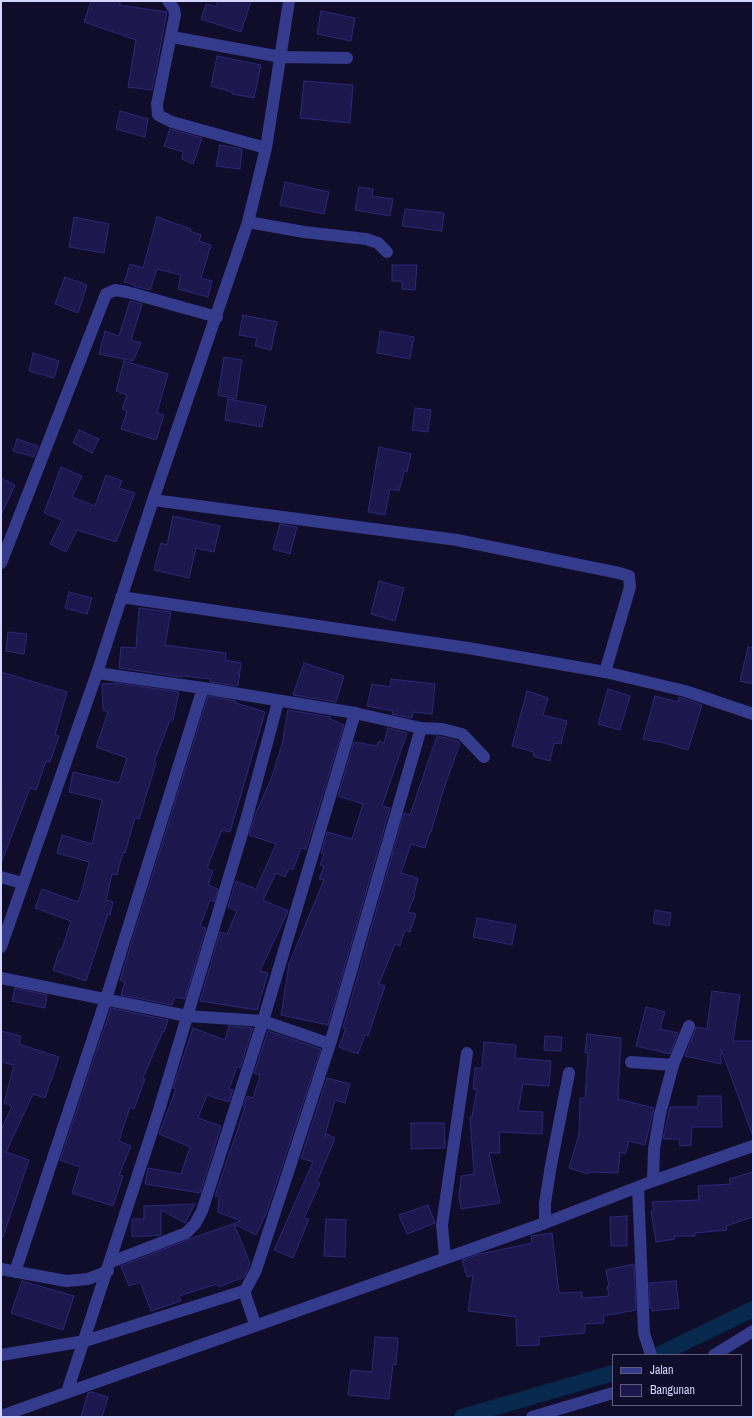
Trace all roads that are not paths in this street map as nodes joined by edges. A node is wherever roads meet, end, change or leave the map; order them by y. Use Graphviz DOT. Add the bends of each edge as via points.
graph roads {
  1 [pos="168,1"];
  2 [pos="289,1"];
  3 [pos="172,37"];
  4 [pos="281,57"];
  5 [pos="347,58"];
  6 [pos="266,148"];
  7 [pos="248,222"];
  8 [pos="387,252"];
  9 [pos="216,317"];
  10 [pos="153,500"];
  11 [pos="1,563"];
  12 [pos="121,597"];
  13 [pos="605,672"];
  14 [pos="97,673"];
  15 [pos="203,688"];
  16 [pos="278,702"];
  17 [pos="355,713"];
  18 [pos="753,714"];
  19 [pos="421,728"];
  20 [pos="484,757"];
  21 [pos="1,877"];
  22 [pos="22,883"];
  23 [pos="1,947"];
  24 [pos="1,978"];
  25 [pos="106,998"];
  26 [pos="187,1016"];
  27 [pos="263,1021"];
  28 [pos="689,1026"];
  29 [pos="330,1044"];
  30 [pos="467,1053"];
  31 [pos="631,1062"];
  32 [pos="673,1065"];
  33 [pos="569,1073"];
  34 [pos="753,1146"];
  35 [pos="653,1181"];
  36 [pos="638,1187"];
  37 [pos="545,1223"];
  38 [pos="446,1257"];
  39 [pos="109,1266"];
  40 [pos="1,1269"];
  41 [pos="15,1272"];
  42 [pos="244,1291"];
  43 [pos="255,1324"];
  44 [pos="753,1331"];
  45 [pos="82,1346"];
  46 [pos="649,1350"];
  47 [pos="716,1354"];
  48 [pos="1,1355"];
  49 [pos="67,1392"];
  50 [pos="612,1393"];
  51 [pos="1,1416"];
  52 [pos="532,1417"];
  1 -- 3 [label="street" via="174,9"];
  2 -- 4 [label="street"];
  3 -- 4 [label="street"];
  3 -- 6 [label="street" via="157,104 158,115 172,122"];
  4 -- 5 [label="street"];
  4 -- 6 [label="street"];
  6 -- 7 [label="street"];
  7 -- 8 [label="street" via="366,239 378,243"];
  7 -- 9 [label="street"];
  9 -- 10 [label="street"];
  9 -- 11 [label="street" via="127,292 115,290 106,294"];
  10 -- 12 [label="street"];
  10 -- 13 [label="street" via="457,540 619,572 629,576 630,587"];
  12 -- 13 [label="street" via="475,649"];
  12 -- 14 [label="street"];
  13 -- 18 [label="street" via="685,691"];
  14 -- 15 [label="street"];
  14 -- 22 [label="street"];
  15 -- 16 [label="street"];
  15 -- 25 [label="street"];
  16 -- 17 [label="street"];
  16 -- 26 [label="street" via="247,817"];
  17 -- 19 [label="street"];
  17 -- 27 [label="street"];
  19 -- 20 [label="street" via="442,729 462,734"];
  19 -- 29 [label="street"];
  21 -- 22 [label="street"];
  22 -- 23 [label="street"];
  24 -- 25 [label="street"];
  25 -- 26 [label="street"];
  25 -- 41 [label="street"];
  26 -- 27 [label="street"];
  26 -- 39 [label="street"];
  27 -- 29 [label="street"];
  27 -- 39 [label="street" via="202,1211 195,1224 179,1237"];
  28 -- 32 [label="street"];
  29 -- 42 [label="street" via="256,1270"];
  30 -- 38 [label="street" via="442,1225"];
  31 -- 32 [label="street"];
  32 -- 35 [label="street" via="655,1142"];
  33 -- 37 [label="street" via="551,1165 545,1203"];
  34 -- 35 [label="street"];
  35 -- 36 [label="street"];
  36 -- 37 [label="street"];
  36 -- 46 [label="street" via="644,1333"];
  37 -- 38 [label="street"];
  38 -- 43 [label="street"];
  39 -- 41 [label="street" via="96,1277 76,1281"];
  39 -- 45 [label="street"];
  40 -- 41 [label="street"];
  42 -- 43 [label="street"];
  42 -- 45 [label="street"];
  43 -- 49 [label="street"];
  44 -- 47 [label="street"];
  45 -- 48 [label="street"];
  45 -- 49 [label="street"];
  49 -- 51 [label="street"];
  50 -- 52 [label="street"];
}
